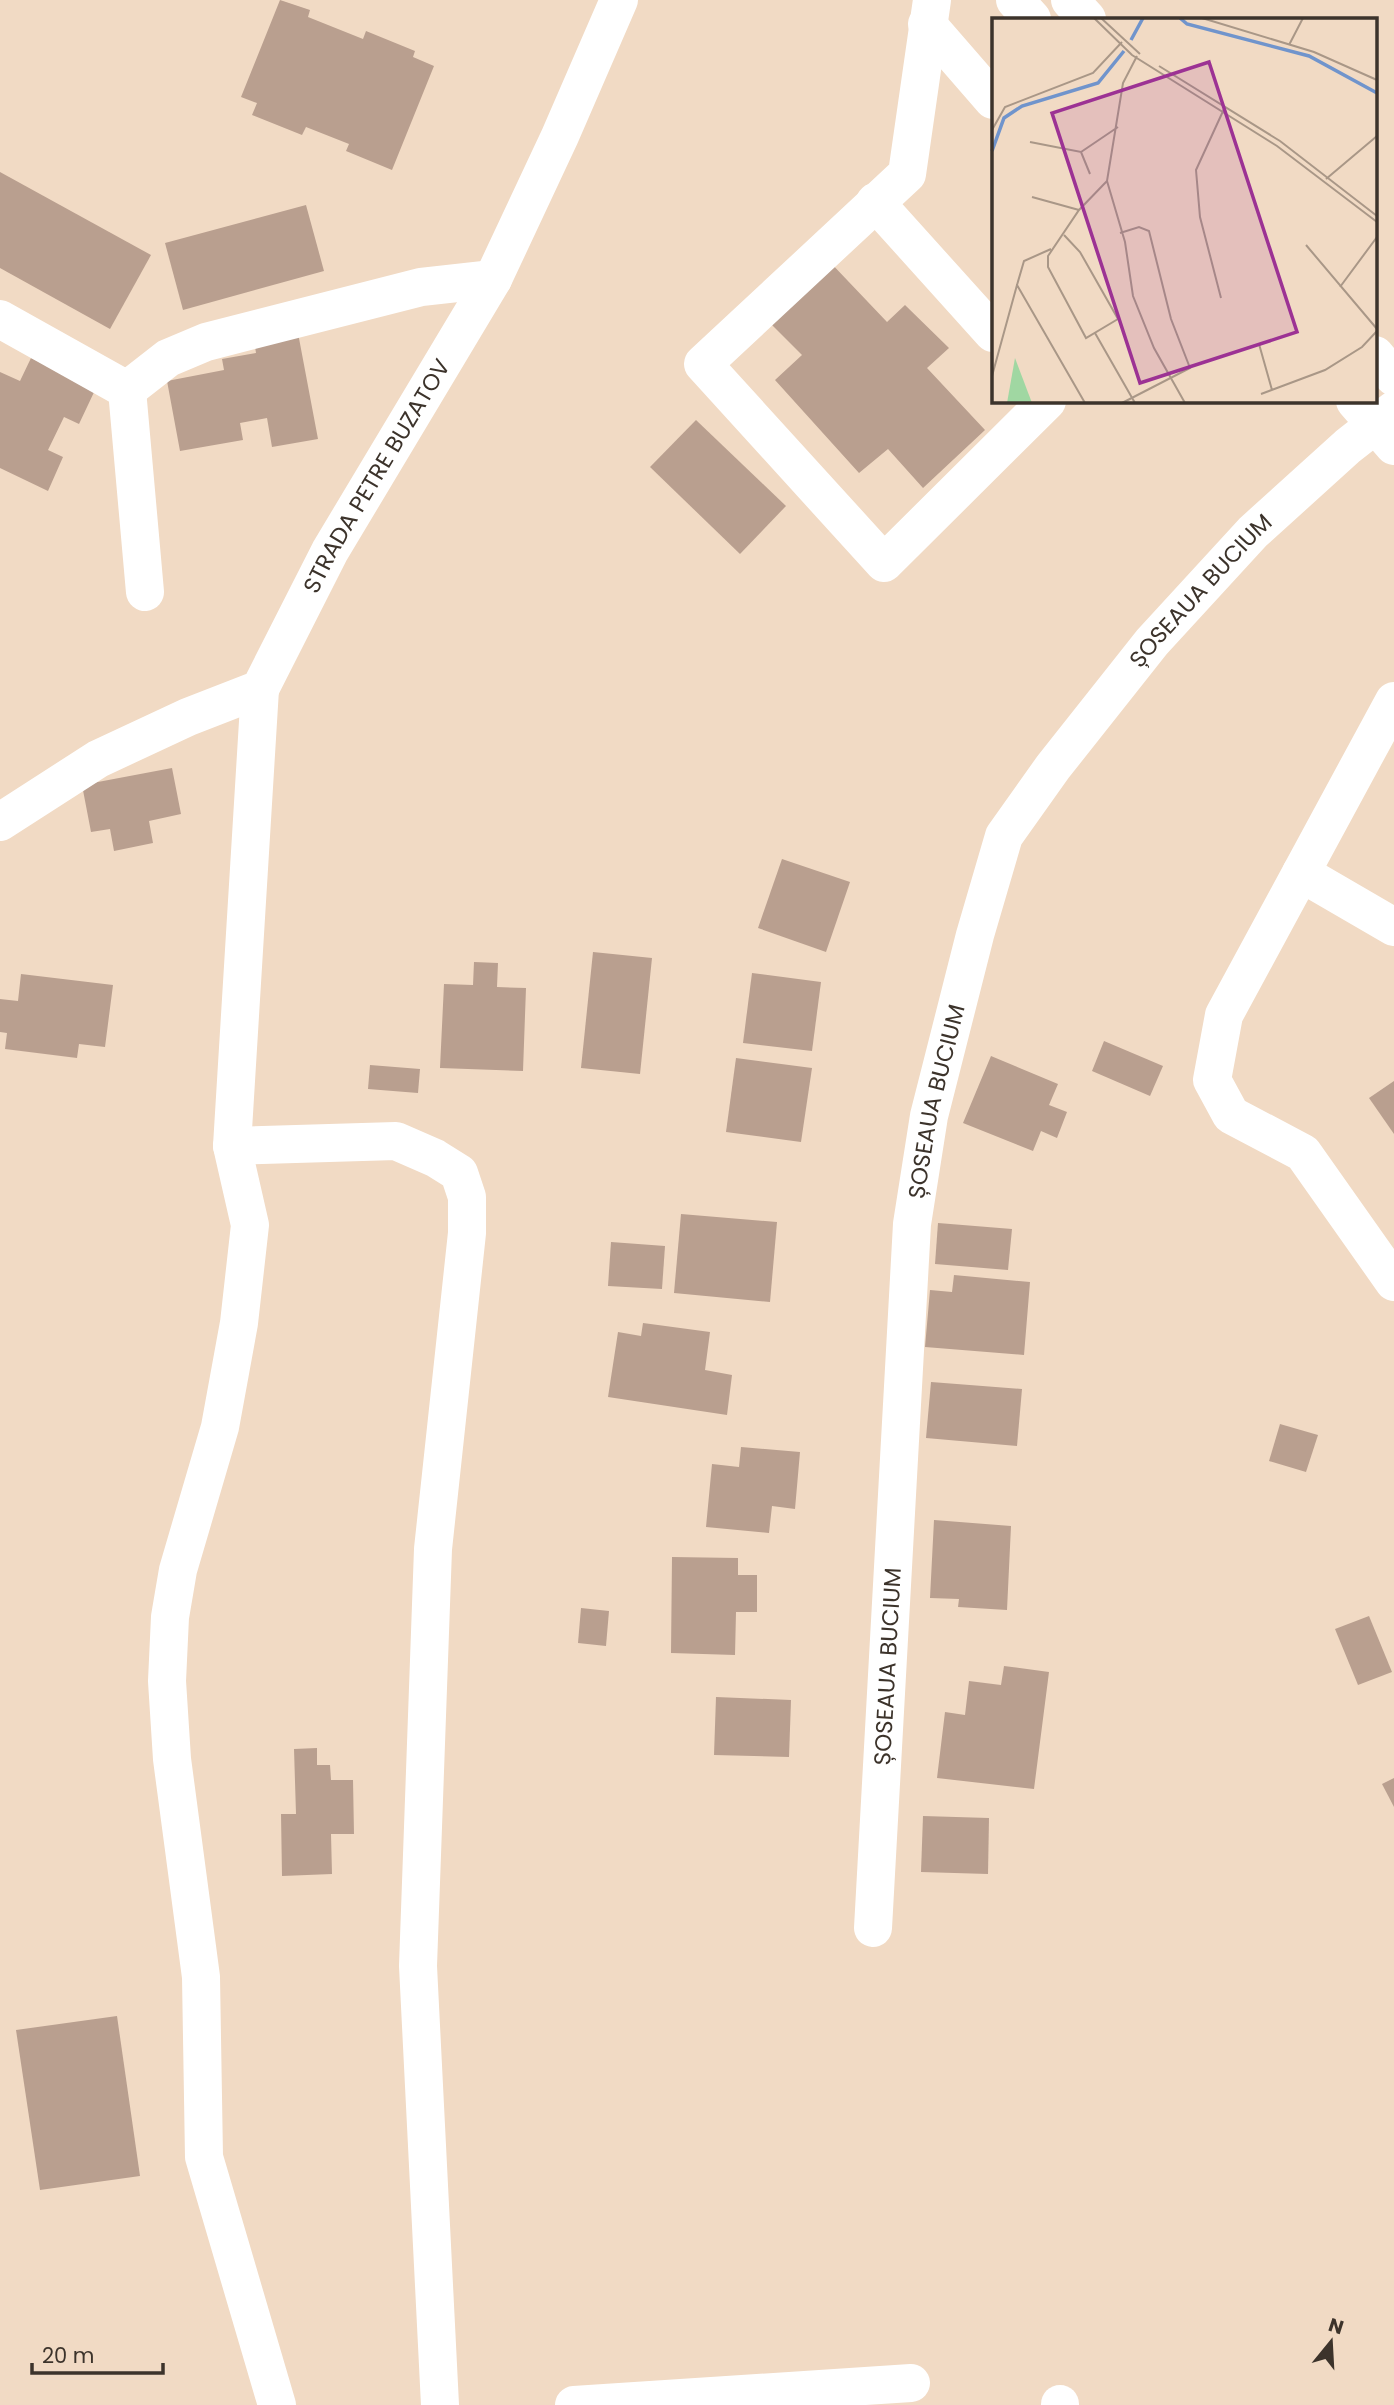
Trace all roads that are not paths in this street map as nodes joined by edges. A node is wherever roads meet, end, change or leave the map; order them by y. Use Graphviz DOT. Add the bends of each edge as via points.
graph roads {
  1 [pos="619,0"];
  2 [pos="1015,0"];
  3 [pos="1070,0"];
  4 [pos="930,12"];
  5 [pos="1031,18"];
  6 [pos="1086,18"];
  7 [pos="992,99"];
  8 [pos="875,202"];
  9 [pos="493,279"];
  10 [pos="0,318"];
  11 [pos="992,332"];
  12 [pos="1376,356"];
  13 [pos="1394,377"];
  14 [pos="127,390"];
  15 [pos="1045,402"];
  16 [pos="1380,421"];
  17 [pos="145,592"];
  18 [pos="260,689"];
  19 [pos="1394,701"];
  20 [pos="0,822"];
  21 [pos="1301,873"];
  22 [pos="1394,928"];
  23 [pos="232,1146"];
  24 [pos="1394,1282"];
  25 [pos="873,1928"];
  26 [pos="911,2383"];
  27 [pos="277,2405"];
  28 [pos="440,2405"];
  29 [pos="574,2405"];
  1 -- 9 [label="street, STRADA PETRE BUZATOV"];
  2 -- 5 [label="street"];
  3 -- 6 [label="street"];
  4 -- 7 [label="street"];
  4 -- 8 [label="street" via="907,174"];
  8 -- 11 [label="street"];
  8 -- 15 [label="street" via="703,364 884,563"];
  9 -- 14 [label="street" via="421,287 206,342 168,358"];
  9 -- 18 [label="street, STRADA PETRE BUZATOV" via="330,551"];
  10 -- 14 [label="street"];
  12 -- 13 [label="street"];
  14 -- 17 [label="street"];
  16 -- 25 [label="street, ȘOSEAUA BUCIUM" via="1253,532 1152,642 1004,836 929,1116 912,1224"];
  18 -- 20 [label="street" via="99,759"];
  18 -- 23 [label="street"];
  19 -- 21 [label="street"];
  21 -- 22 [label="street"];
  21 -- 24 [label="street" via="1224,1015 1212,1080 1231,1115 1303,1153"];
  23 -- 27 [label="street" via="250,1225 239,1323 220,1427 178,1570 167,1681 172,1759 201,1977 204,2157"];
  23 -- 28 [label="street" via="396,1141 459,1173 467,1197 467,1234 433,1549 418,1966"];
  26 -- 29 [label="street"];
}
